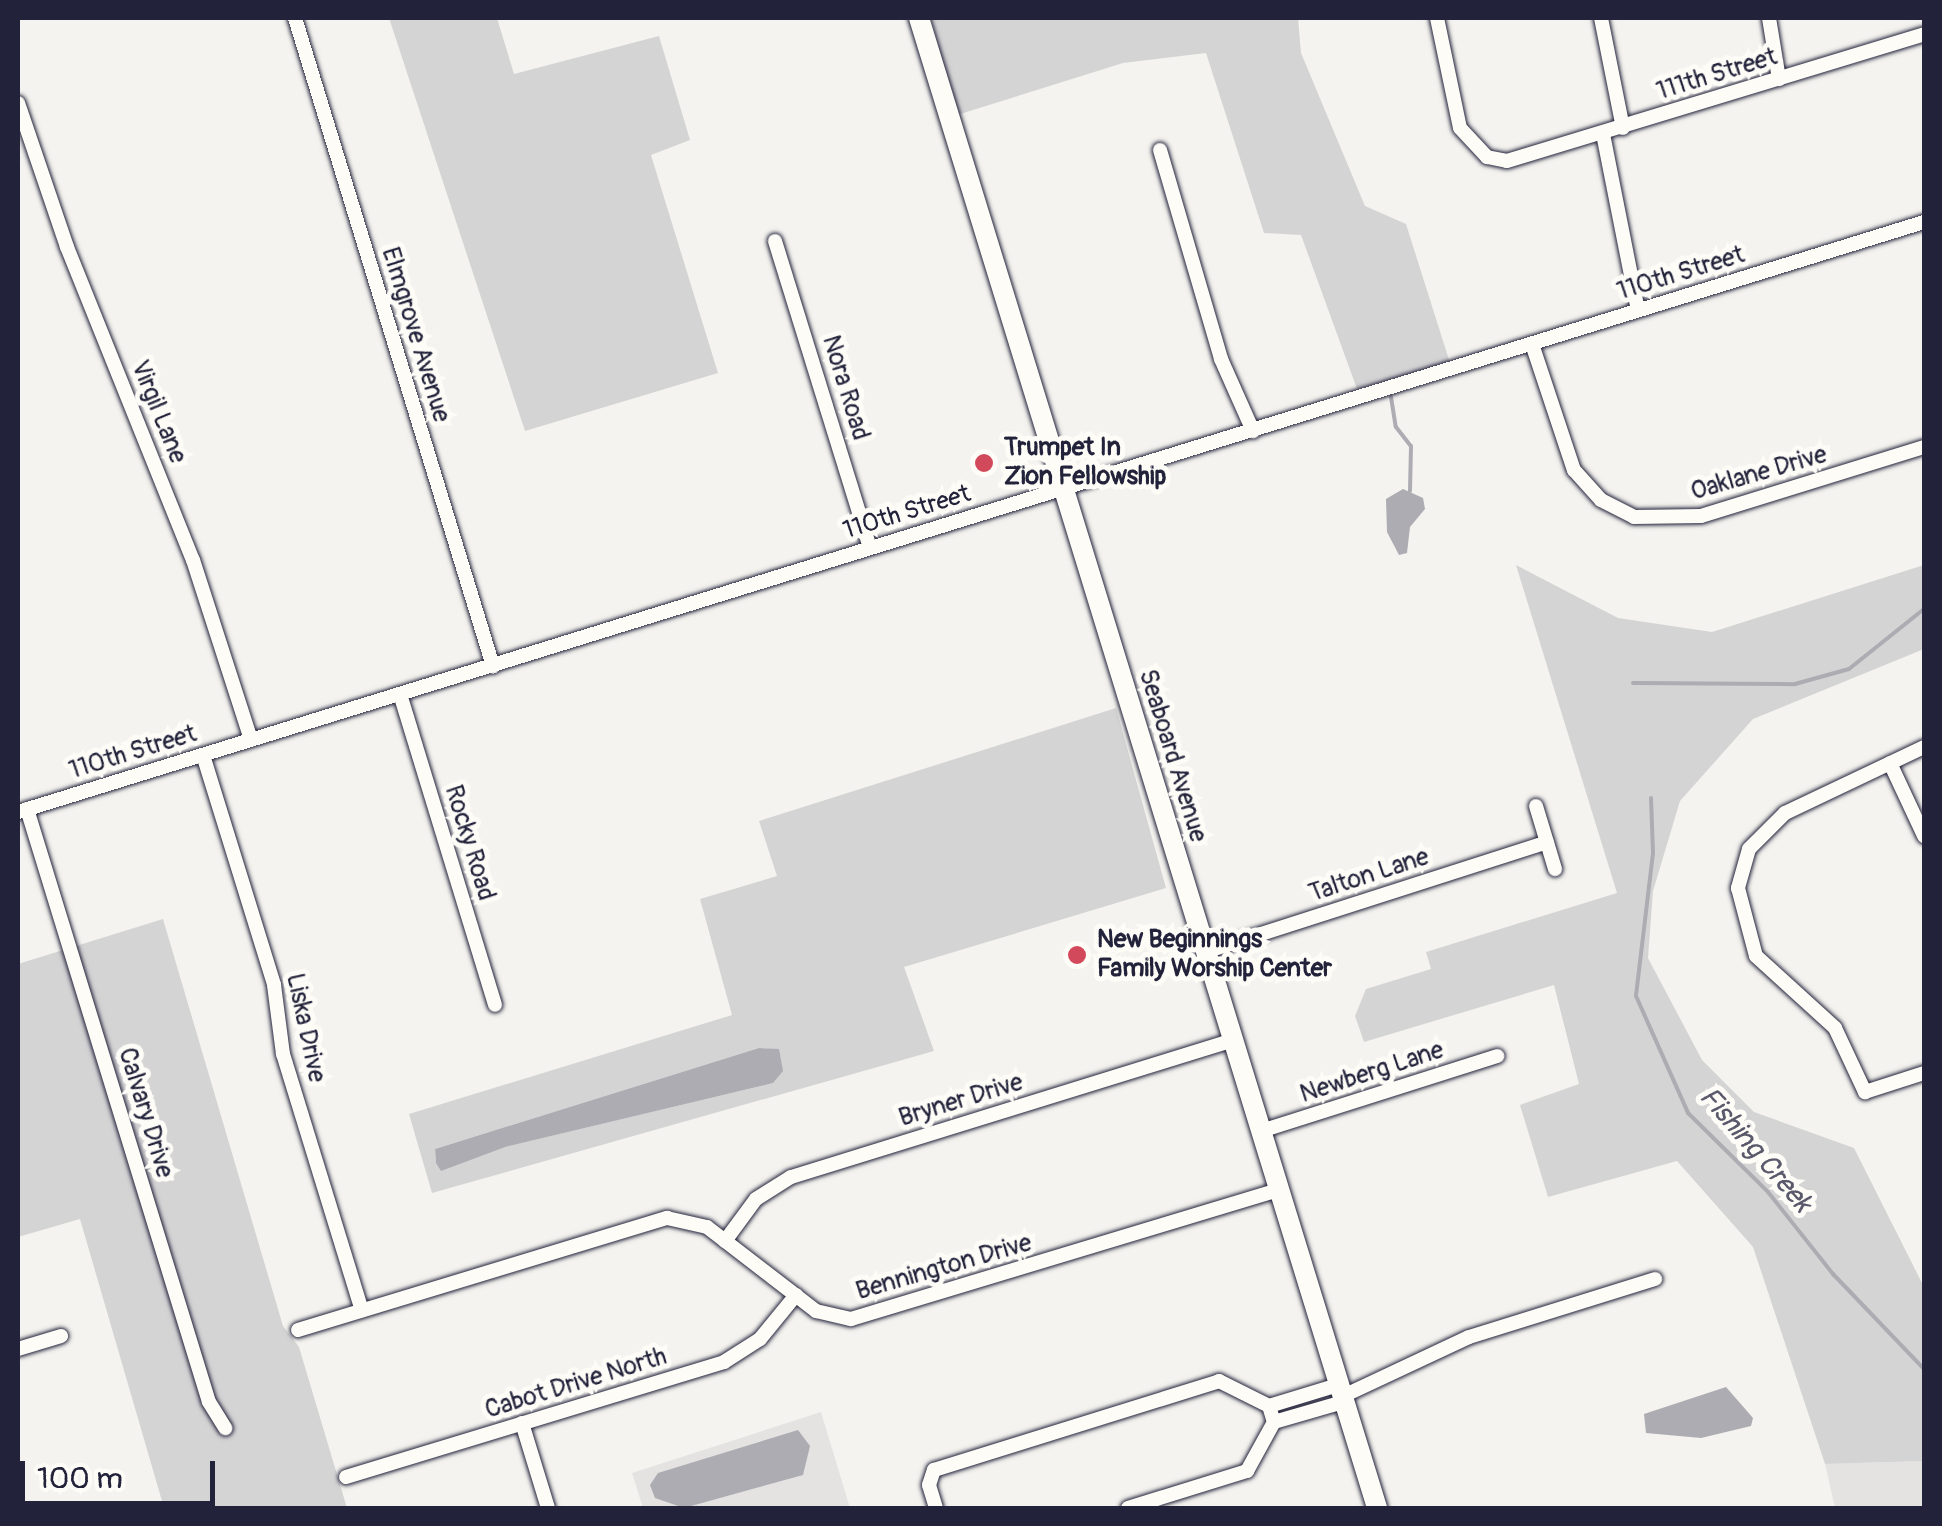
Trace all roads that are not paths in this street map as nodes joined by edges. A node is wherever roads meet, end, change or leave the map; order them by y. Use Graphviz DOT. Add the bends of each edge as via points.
graph roads {
  1 [pos="295,18"];
  2 [pos="919,18"];
  3 [pos="1437,18"];
  4 [pos="1601,18"];
  5 [pos="1769,18"];
  6 [pos="1924,34"];
  7 [pos="1779,78"];
  8 [pos="18,104"];
  9 [pos="1623,128"];
  10 [pos="1603,134"];
  11 [pos="1160,150"];
  12 [pos="1924,222"];
  13 [pos="775,241"];
  14 [pos="1638,310"];
  15 [pos="1532,344"];
  16 [pos="1253,431"];
  17 [pos="1924,447"];
  18 [pos="1064,488"];
  19 [pos="870,548"];
  20 [pos="493,666"];
  21 [pos="400,694"];
  22 [pos="250,740"];
  23 [pos="1924,747"];
  24 [pos="203,755"];
  25 [pos="1890,764"];
  26 [pos="1536,806"];
  27 [pos="22,811"];
  28 [pos="1924,836"];
  29 [pos="1547,842"];
  30 [pos="1555,870"];
  31 [pos="1205,952"];
  32 [pos="494,1004"];
  33 [pos="1233,1040"];
  34 [pos="1497,1056"];
  35 [pos="1924,1073"];
  36 [pos="1261,1131"];
  37 [pos="1279,1190"];
  38 [pos="725,1241"];
  39 [pos="1655,1279"];
  40 [pos="796,1295"];
  41 [pos="362,1310"];
  42 [pos="298,1330"];
  43 [pos="61,1336"];
  44 [pos="18,1350"];
  45 [pos="1341,1395"];
  46 [pos="1269,1406"];
  47 [pos="1274,1422"];
  48 [pos="522,1424"];
  49 [pos="225,1428"];
  50 [pos="346,1478"];
  51 [pos="548,1508"];
  52 [pos="936,1508"];
  53 [pos="1128,1508"];
  54 [pos="1378,1508"];
  1 -- 20 [label="street, Elmgrove Avenue"];
  2 -- 18 [label="street, Seaboard Avenue"];
  3 -- 10 [label="street, 111th Street" via="1460,128 1487,157 1523,158"];
  4 -- 9 [label="street"];
  5 -- 7 [label="street"];
  6 -- 7 [label="street, 111th Street"];
  7 -- 9 [label="street, 111th Street"];
  8 -- 22 [label="street, Virgil Lane" via="67,247 193,560"];
  9 -- 10 [label="street, 111th Street"];
  10 -- 14 [label="street"];
  11 -- 16 [label="street" via="1221,359"];
  12 -- 14 [label="street, 110th Street"];
  13 -- 19 [label="street, Nora Road"];
  14 -- 15 [label="street, 110th Street"];
  15 -- 16 [label="street, 110th Street"];
  15 -- 17 [label="street, Oaklane Drive" via="1574,470 1601,500 1634,517 1701,516"];
  16 -- 18 [label="street, 110th Street"];
  18 -- 19 [label="street, 110th Street"];
  18 -- 31 [label="street, Seaboard Avenue"];
  19 -- 20 [label="street, 110th Street"];
  20 -- 21 [label="street, 110th Street"];
  21 -- 22 [label="street, 110th Street"];
  21 -- 32 [label="street, Rocky Road"];
  22 -- 24 [label="street, 110th Street"];
  23 -- 25 [label="street"];
  24 -- 27 [label="street, 110th Street"];
  24 -- 41 [label="street, Liska Drive" via="274,984 284,1054"];
  25 -- 28 [label="street"];
  25 -- 35 [label="street" via="1764,830 1749,849 1738,888 1756,956 1835,1028 1866,1092"];
  26 -- 29 [label="street"];
  27 -- 49 [label="street, Calvary Drive" via="209,1402"];
  29 -- 30 [label="street"];
  29 -- 31 [label="street, Talton Lane"];
  31 -- 33 [label="street, Seaboard Avenue"];
  33 -- 36 [label="street, Seaboard Avenue"];
  33 -- 38 [label="street, Bryner Drive" via="790,1177 756,1199"];
  34 -- 36 [label="street, Newberg Lane"];
  36 -- 37 [label="street, Seaboard Avenue"];
  37 -- 40 [label="street, Bennington Drive" via="867,1316 833,1317"];
  37 -- 45 [label="street, Seaboard Avenue"];
  38 -- 40 [label="street, Bennington Drive"];
  38 -- 41 [label="street, Bennington Drive" via="689,1220 645,1222"];
  39 -- 45 [label="street" via="1469,1338"];
  40 -- 48 [label="street, Cabot Drive North" via="760,1339 724,1362"];
  41 -- 42 [label="street, Bennington Drive"];
  43 -- 44 [label="street"];
  45 -- 46 [label="street"];
  45 -- 47 [label="street"];
  45 -- 54 [label="street, Seaboard Avenue"];
  46 -- 47 [label="street"];
  46 -- 52 [label="street" via="1219,1382 1155,1400 934,1470 928,1485"];
  47 -- 53 [label="street" via="1247,1471"];
  48 -- 50 [label="street, Cabot Drive North"];
  48 -- 51 [label="street"];
}
